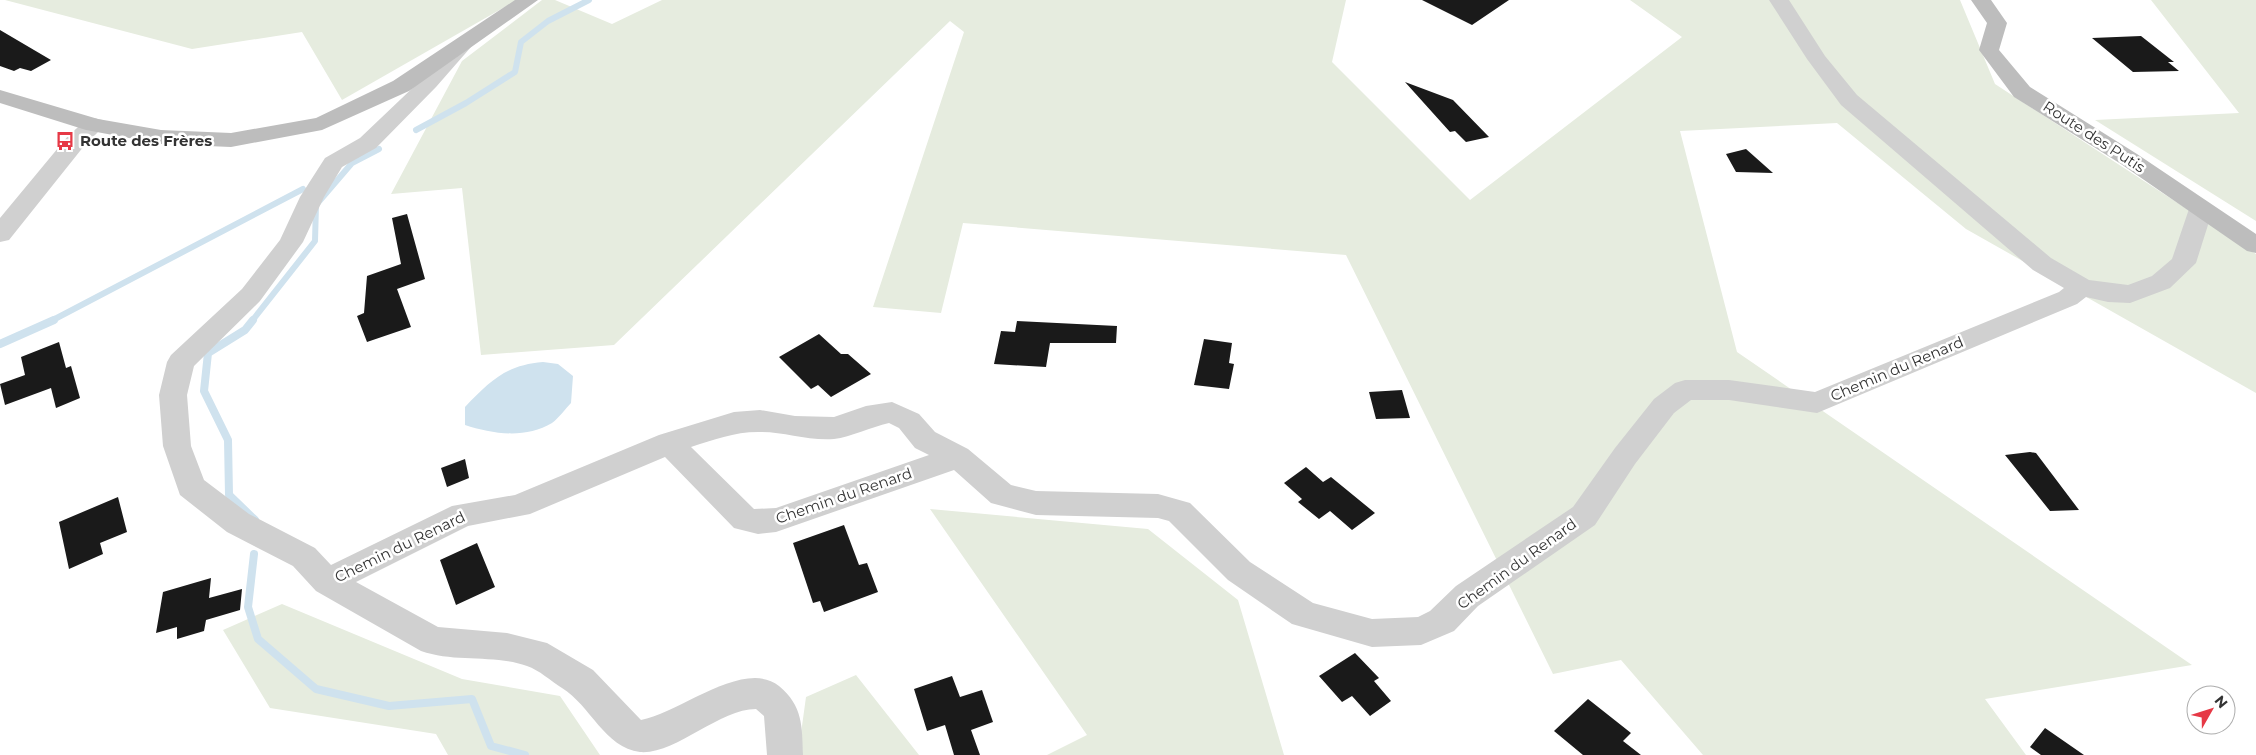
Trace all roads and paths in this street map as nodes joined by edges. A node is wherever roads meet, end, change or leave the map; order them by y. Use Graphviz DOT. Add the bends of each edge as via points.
graph roads {
  1 [pos="528,0"];
  2 [pos="1779,0"];
  3 [pos="1981,0"];
  4 [pos="464,43"];
  5 [pos="0,96"];
  6 [pos="94,124"];
  7 [pos="2201,208"];
  8 [pos="0,234"];
  9 [pos="2256,245"];
  10 [pos="2081,287"];
  11 [pos="669,443"];
  12 [pos="958,457"];
  13 [pos="327,582"];
  14 [pos="785,755"];
  1 -- 4 [label="street"];
  2 -- 10 [label="street" via="1817,59 1850,100 2042,264"];
  3 -- 7 [label="street, Route des Putis" via="1997,23 1989,50 2022,92 2129,158"];
  4 -- 6 [label="street" via="401,86 322,123 231,140 161,137"];
  4 -- 13 [label="street" via="368,143 333,163 312,197 291,242 251,295 181,362 173,395 177,446 191,487 238,524 304,557"];
  5 -- 6 [label="street"];
  6 -- 8 [label="street" via="76,141"];
  7 -- 9 [label="street, Route des Putis"];
  7 -- 10 [label="street" via="2183,263 2161,282 2130,294 2108,294"];
  10 -- 12 [label="street, Chemin du Renard" via="2068,298 1817,403 1729,390 1685,390 1664,406 1584,516 1467,596 1442,620 1421,631 1372,633 1304,614 1239,571 1179,512 1158,506 1036,502 1002,495"];
  11 -- 12 [label="street, Chemin du Renard" via="734,423 760,421 795,427 835,428 892,412 909,421 925,440"];
  11 -- 12 [label="street, Chemin du Renard" via="745,519 758,522 776,520"];
  11 -- 13 [label="street, Chemin du Renard" via="519,506 463,514"];
  13 -- 14 [label="street" via="433,641 507,647 535,653 581,681 626,730 640,736 662,732 739,694 763,694 780,708"];
}
